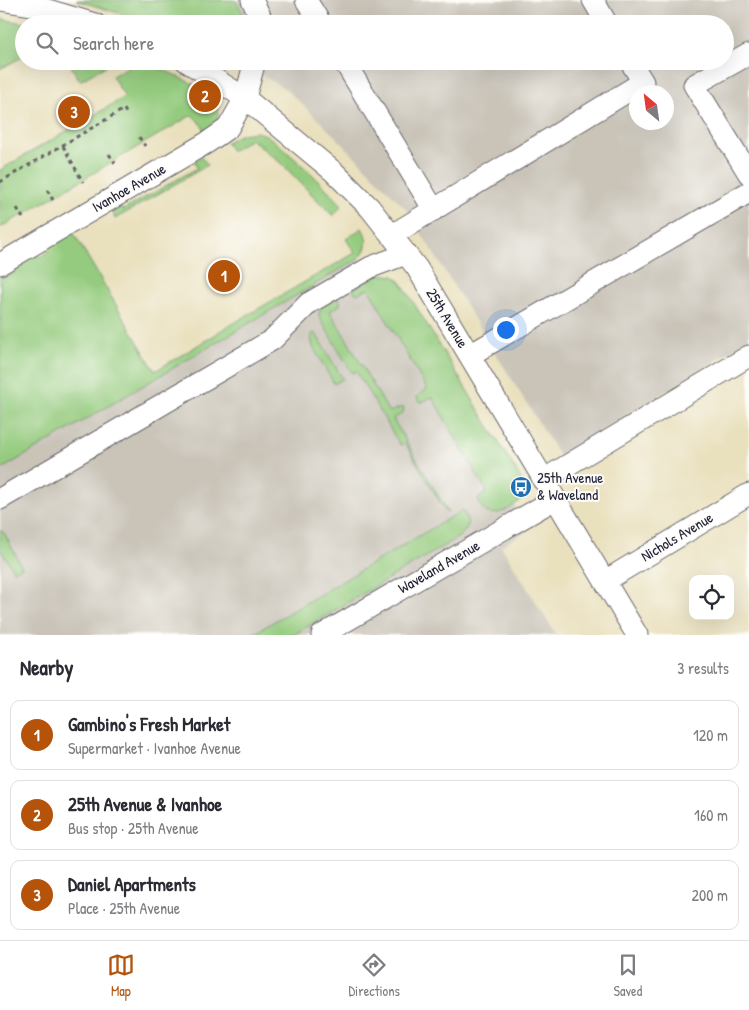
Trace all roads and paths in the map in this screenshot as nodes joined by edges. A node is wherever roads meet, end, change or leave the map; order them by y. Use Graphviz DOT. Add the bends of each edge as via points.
graph roads {
  1 [pos="0,0"];
  2 [pos="306,0"];
  3 [pos="593,0"];
  4 [pos="255,1"];
  5 [pos="65,15"];
  6 [pos="260,15"];
  7 [pos="315,15"];
  8 [pos="602,15"];
  9 [pos="749,54"];
  10 [pos="734,62"];
  11 [pos="200,70"];
  12 [pos="253,70"];
  13 [pos="349,70"];
  14 [pos="636,70"];
  15 [pos="721,70"];
  16 [pos="245,98"];
  17 [pos="127,115"];
  18 [pos="94,127"];
  19 [pos="97,133"];
  20 [pos="139,137"];
  21 [pos="62,146"];
  22 [pos="145,146"];
  23 [pos="109,154"];
  24 [pos="115,163"];
  25 [pos="32,164"];
  26 [pos="35,169"];
  27 [pos="749,174"];
  28 [pos="1,181"];
  29 [pos="83,182"];
  30 [pos="5,187"];
  31 [pos="48,190"];
  32 [pos="749,192"];
  33 [pos="53,200"];
  34 [pos="17,208"];
  35 [pos="434,210"];
  36 [pos="23,218"];
  37 [pos="392,235"];
  38 [pos="406,254"];
  39 [pos="0,264"];
  40 [pos="470,355"];
  41 [pos="749,356"];
  42 [pos="543,480"];
  43 [pos="749,494"];
  44 [pos="555,498"];
  45 [pos="0,499"];
  46 [pos="605,581"];
  47 [pos="322,635"];
  48 [pos="637,635"];
  1 -- 5 [label="street"];
  2 -- 7 [label="street"];
  3 -- 8 [label="street"];
  4 -- 6 [label="street"];
  9 -- 10 [label="street"];
  11 -- 16 [label="street, 25th Avenue"];
  12 -- 16 [label="street, Ivanhoe Avenue"];
  13 -- 35 [label="street"];
  14 -- 35 [label="street" via="643,82"];
  15 -- 27 [label="street" via="694,85"];
  16 -- 37 [label="street, 25th Avenue" via="334,172"];
  16 -- 39 [label="street, Ivanhoe Avenue" via="228,128 208,142"];
  17 -- 18 [label="path" via="124,109"];
  18 -- 19 [label="path"];
  18 -- 21 [label="path"];
  20 -- 22 [label="path"];
  21 -- 25 [label="path"];
  21 -- 29 [label="path"];
  23 -- 24 [label="path"];
  25 -- 26 [label="path"];
  25 -- 28 [label="path"];
  28 -- 30 [label="path"];
  31 -- 33 [label="path"];
  32 -- 40 [label="street"];
  34 -- 36 [label="path"];
  35 -- 37 [label="street"];
  37 -- 38 [label="street, 25th Avenue"];
  38 -- 40 [label="street, 25th Avenue"];
  38 -- 45 [label="street" via="371,268 309,303 272,340"];
  40 -- 42 [label="street, 25th Avenue"];
  41 -- 42 [label="street"];
  42 -- 44 [label="street, 25th Avenue"];
  43 -- 46 [label="street, Nichols Avenue"];
  44 -- 46 [label="street, 25th Avenue"];
  44 -- 47 [label="street, Waveland Avenue"];
  46 -- 48 [label="street, 25th Avenue"];
}
